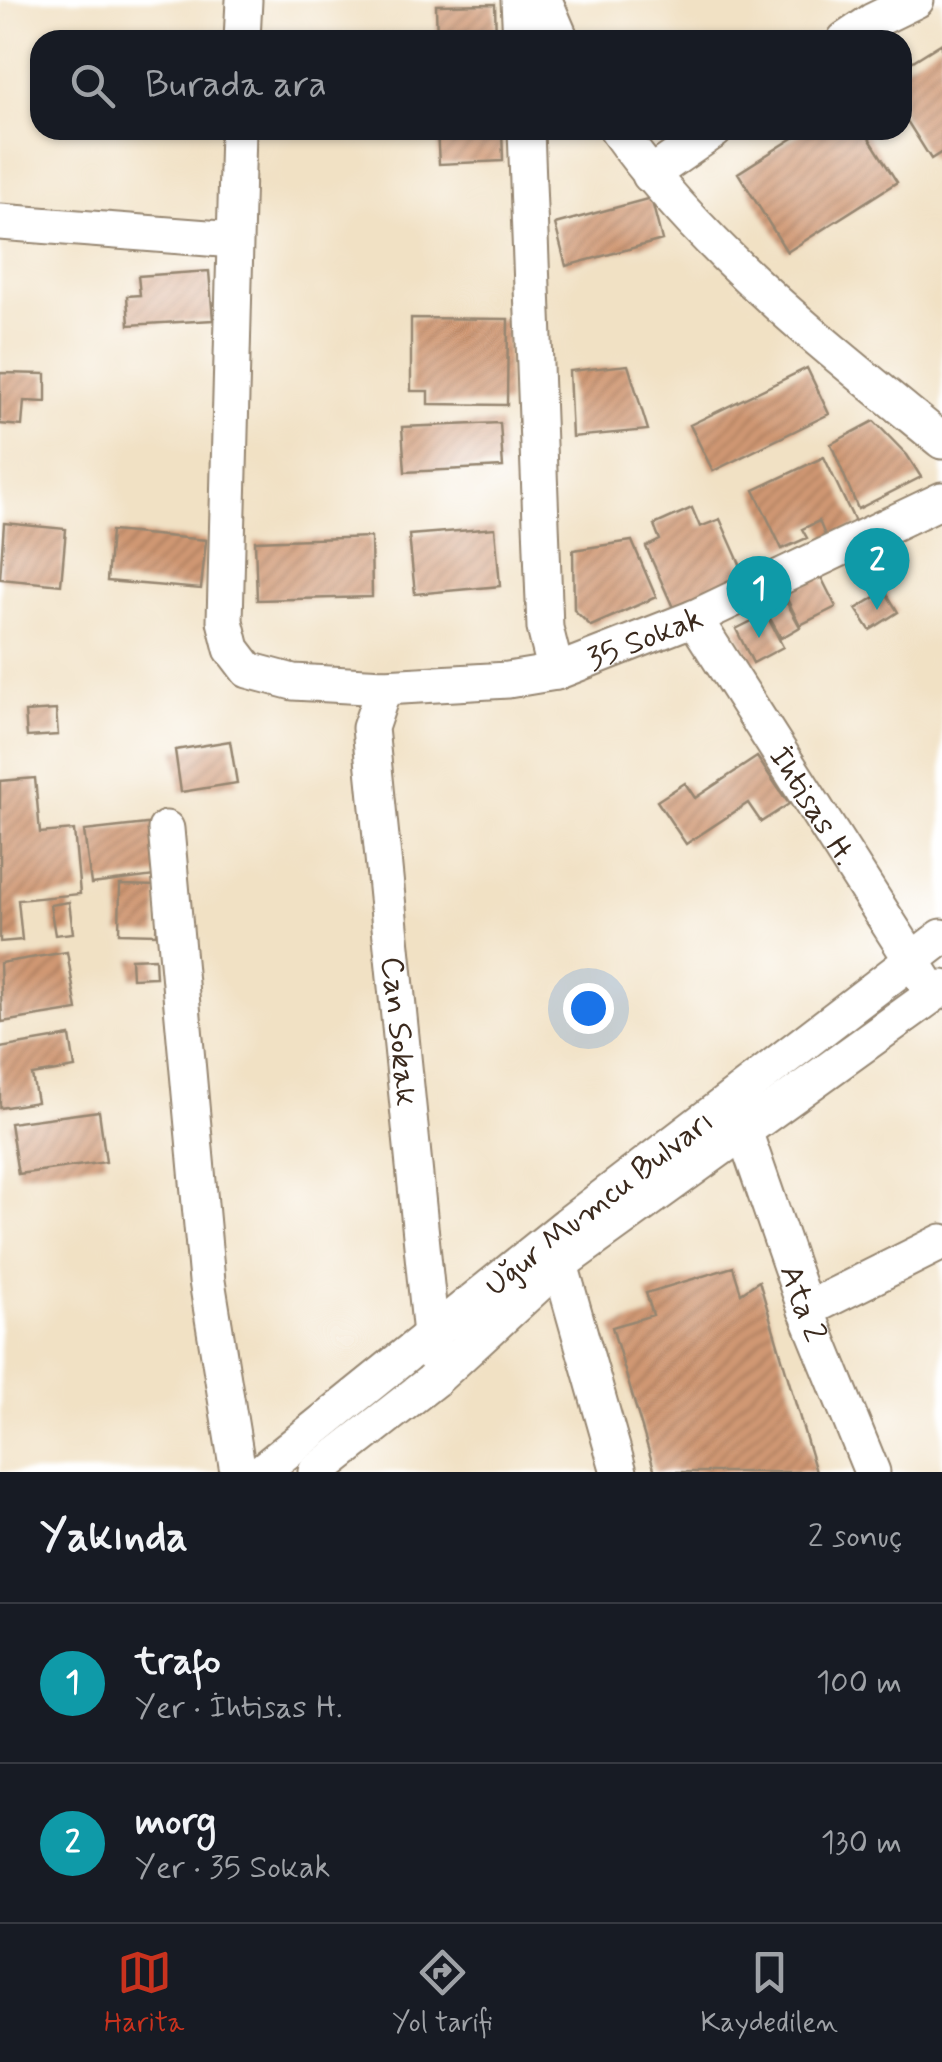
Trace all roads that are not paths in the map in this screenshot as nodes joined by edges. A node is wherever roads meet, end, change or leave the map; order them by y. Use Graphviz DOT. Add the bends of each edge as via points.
graph roads {
  1 [pos="244,0"];
  2 [pos="520,0"];
  3 [pos="544,0"];
  4 [pos="916,0"];
  5 [pos="242,30"];
  6 [pos="521,30"];
  7 [pos="557,30"];
  8 [pos="859,30"];
  9 [pos="238,140"];
  10 [pos="526,140"];
  11 [pos="624,140"];
  12 [pos="701,140"];
  13 [pos="650,175"];
  14 [pos="0,222"];
  15 [pos="234,240"];
  16 [pos="942,442"];
  17 [pos="942,500"];
  18 [pos="694,618"];
  19 [pos="556,672"];
  20 [pos="384,687"];
  21 [pos="166,829"];
  22 [pos="942,937"];
  23 [pos="913,961"];
  24 [pos="938,991"];
  25 [pos="744,1131"];
  26 [pos="942,1242"];
  27 [pos="560,1264"];
  28 [pos="806,1310"];
  29 [pos="430,1336"];
  30 [pos="435,1379"];
  31 [pos="238,1472"];
  32 [pos="260,1472"];
  33 [pos="316,1472"];
  34 [pos="619,1472"];
  35 [pos="872,1472"];
  1 -- 5 [label="street"];
  2 -- 6 [label="street"];
  3 -- 7 [label="street"];
  4 -- 8 [label="street"];
  9 -- 15 [label="street, 35 Sokak"];
  10 -- 19 [label="street" via="544,628"];
  11 -- 13 [label="street"];
  12 -- 13 [label="street"];
  13 -- 16 [label="street" via="727,258"];
  14 -- 15 [label="street"];
  15 -- 20 [label="street, 35 Sokak" via="225,621 232,649 248,670 293,682"];
  17 -- 18 [label="street, 35 Sokak"];
  18 -- 19 [label="street, 35 Sokak"];
  18 -- 23 [label="street, İhtisas H."];
  19 -- 20 [label="street, 35 Sokak"];
  20 -- 29 [label="street, Can Sokak" via="370,728"];
  21 -- 31 [label="street" via="206,1280"];
  22 -- 23 [label="street, Uğur Mumcu Bulvarı"];
  23 -- 24 [label="street, İhtisas H."];
  23 -- 29 [label="street, Uğur Mumcu Bulvarı" via="732,1095"];
  24 -- 25 [label="street, Uğur Mumcu Bulvarı"];
  25 -- 27 [label="street, Uğur Mumcu Bulvarı"];
  25 -- 28 [label="street, Ata 2"];
  26 -- 28 [label="street"];
  27 -- 30 [label="street, Uğur Mumcu Bulvarı"];
  27 -- 34 [label="street"];
  28 -- 35 [label="street, Ata 2"];
  29 -- 30 [label="street, Can Sokak"];
  29 -- 32 [label="street, Uğur Mumcu Bulvarı"];
  30 -- 33 [label="street, Uğur Mumcu Bulvarı"];
}
